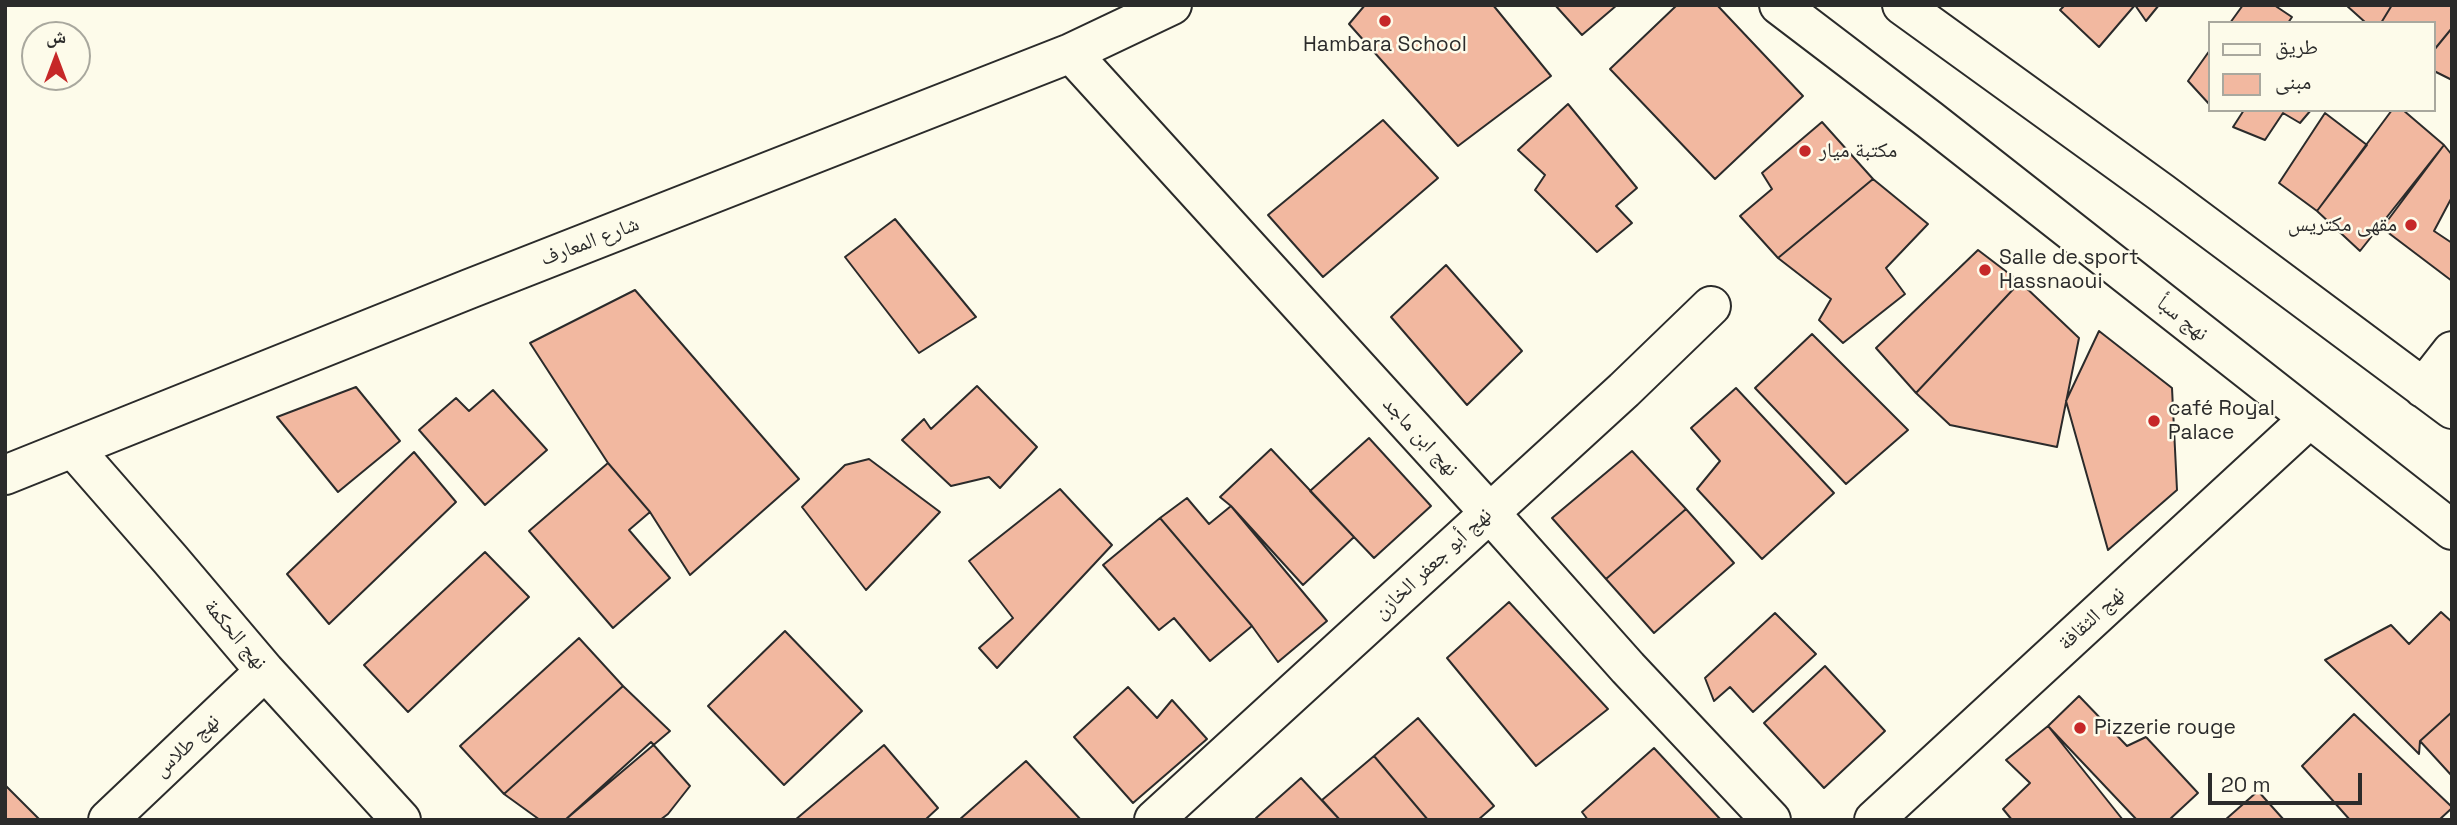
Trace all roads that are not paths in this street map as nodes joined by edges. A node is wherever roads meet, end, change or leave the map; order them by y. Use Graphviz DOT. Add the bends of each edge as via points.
graph roads {
  1 [pos="1172,5"];
  2 [pos="1779,5"];
  3 [pos="1902,5"];
  4 [pos="1071,53"];
  5 [pos="1711,306"];
  6 [pos="2452,351"];
  7 [pos="2437,399"];
  8 [pos="2309,419"];
  9 [pos="73,448"];
  10 [pos="5,475"];
  11 [pos="1489,512"];
  12 [pos="2452,530"];
  13 [pos="265,671"];
  14 [pos="108,820"];
  15 [pos="401,820"];
  16 [pos="1154,820"];
  17 [pos="1771,820"];
  18 [pos="1874,820"];
  1 -- 4 [label="street, شارع المعارف"];
  2 -- 8 [label="street, نهج سبأ"];
  3 -- 7 [label="street" via="2162,192"];
  4 -- 9 [label="street, شارع المعارف"];
  4 -- 11 [label="street, نهج ابن ماجد"];
  5 -- 11 [label="street, نهج أبو جعفر الخازن"];
  6 -- 7 [label="street"];
  8 -- 12 [label="street, نهج سبأ"];
  8 -- 18 [label="street, نهج الثقافة"];
  9 -- 10 [label="street, شارع المعارف"];
  9 -- 13 [label="street, نهج الحكمة"];
  11 -- 16 [label="street, نهج أبو جعفر الخازن"];
  11 -- 17 [label="street, نهج ابن ماجد"];
  13 -- 14 [label="street, نهج طلاس"];
  13 -- 15 [label="street, نهج الحكمة"];
}
